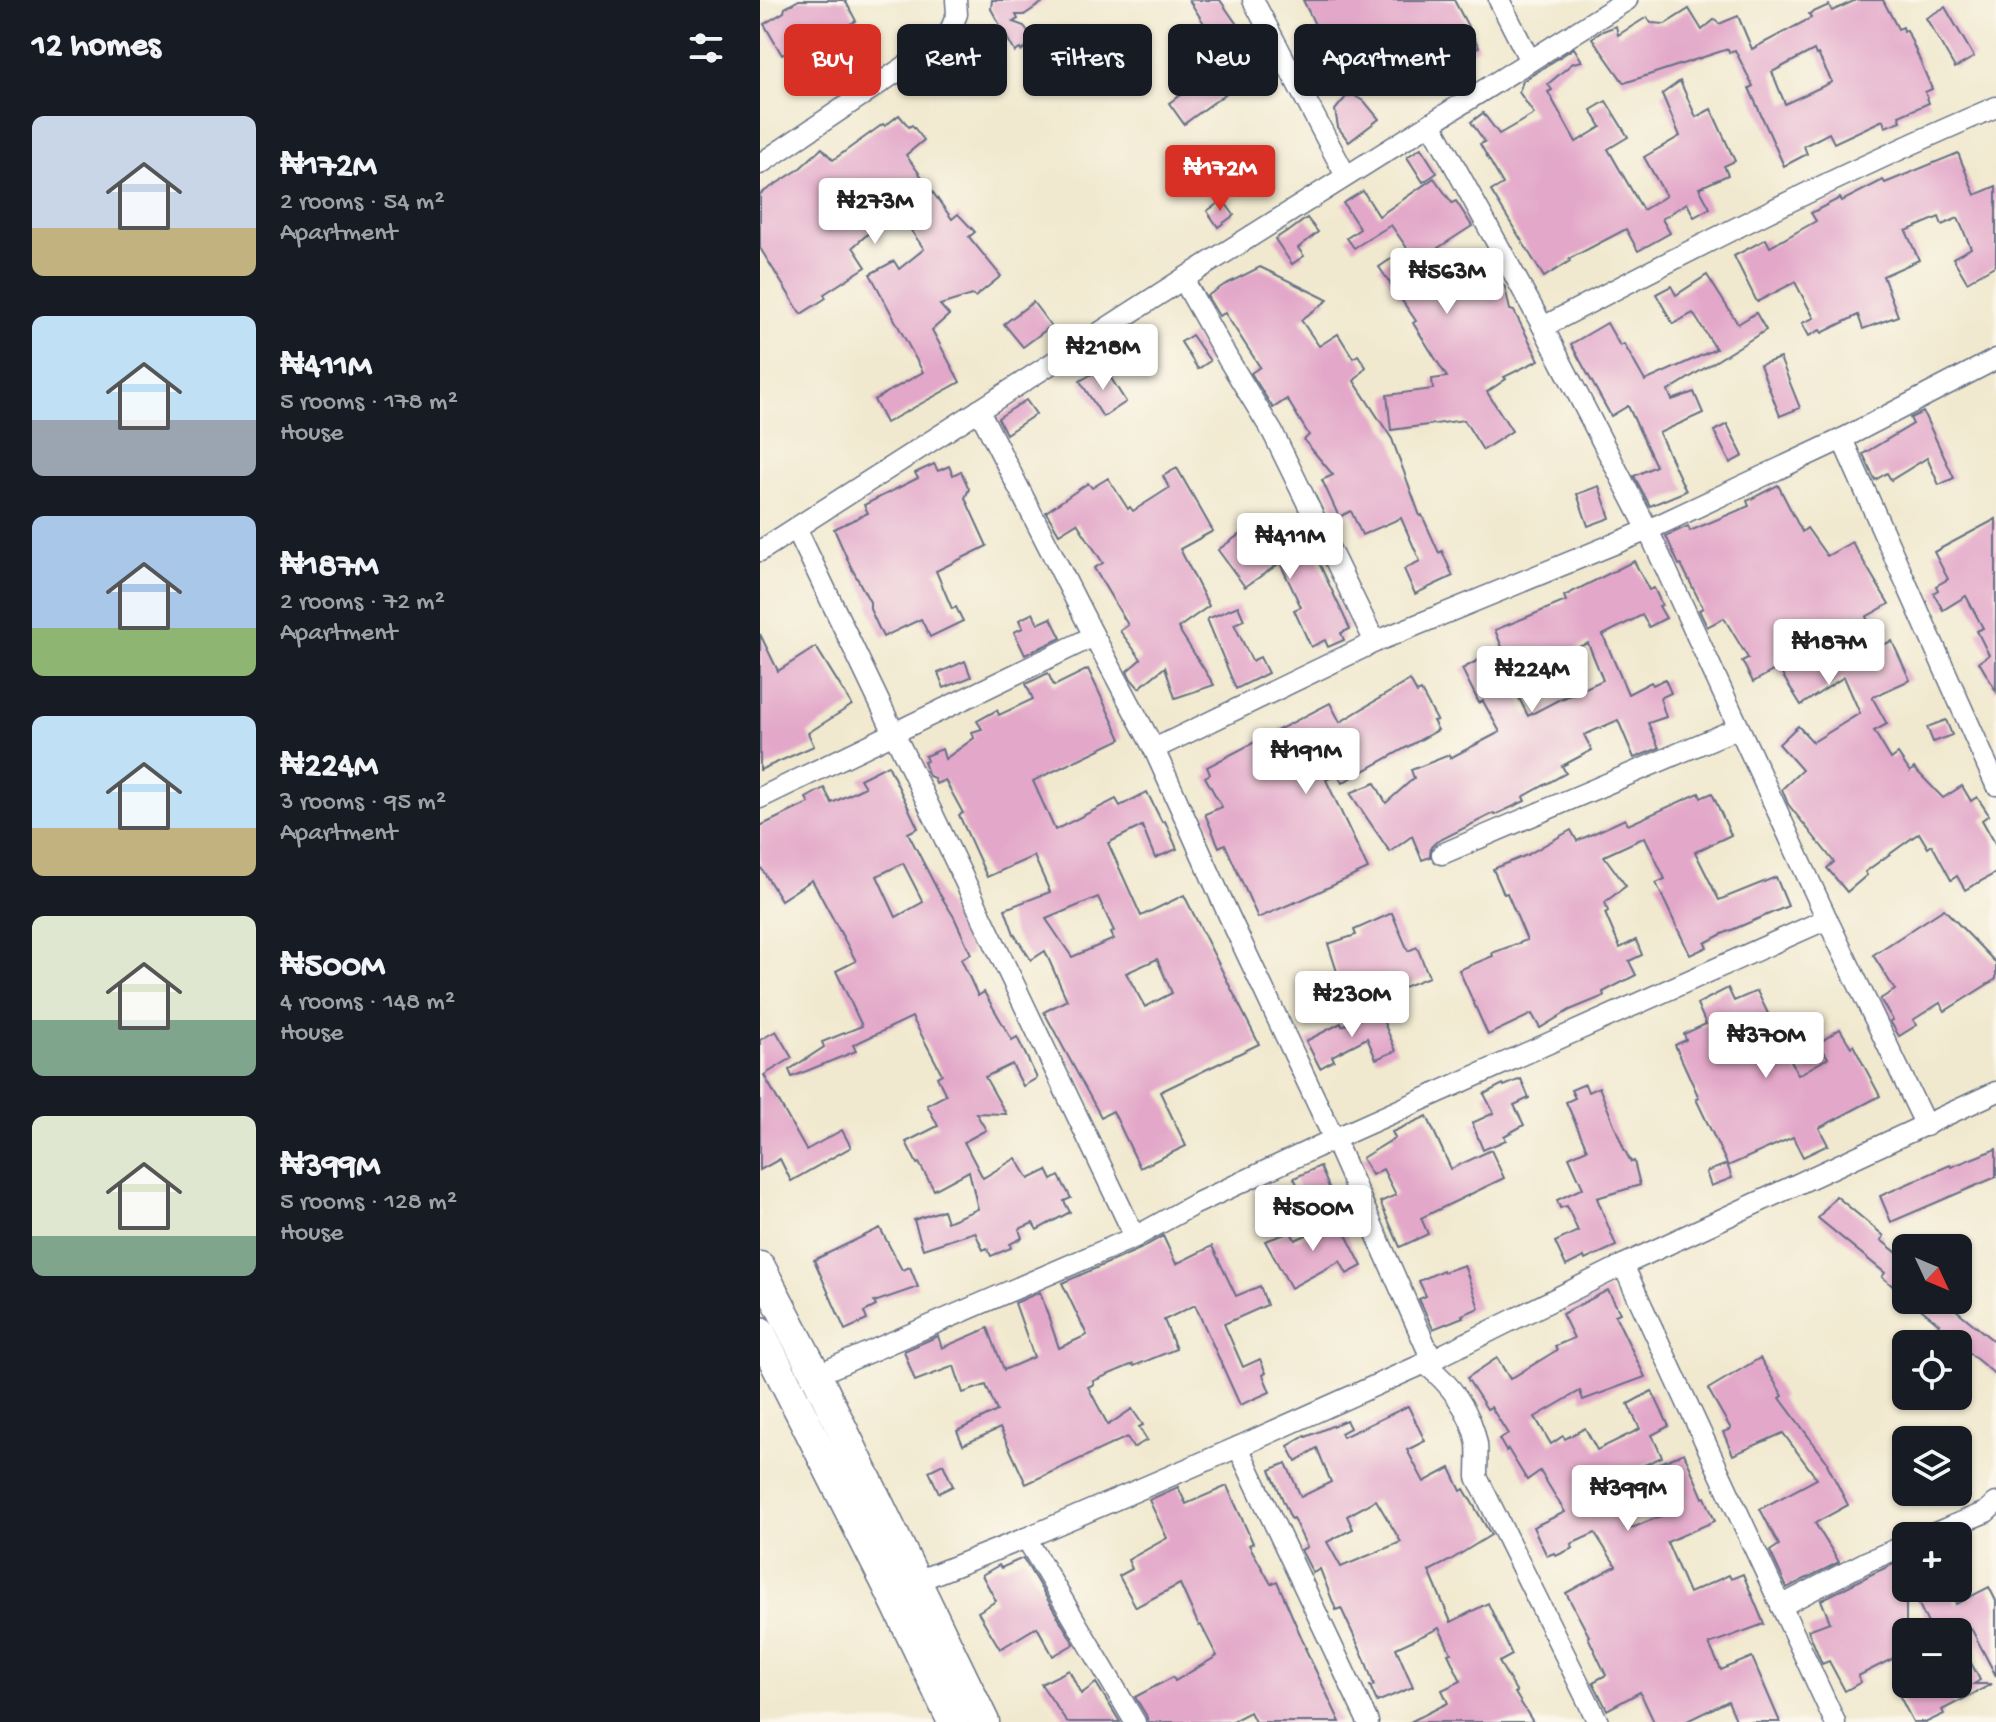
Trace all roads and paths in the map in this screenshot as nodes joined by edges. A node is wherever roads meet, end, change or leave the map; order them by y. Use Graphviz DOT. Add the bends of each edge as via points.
graph roads {
  1 [pos="956,0"];
  2 [pos="1253,0"];
  3 [pos="1499,0"];
  4 [pos="1627,0"];
  5 [pos="1530,61"];
  6 [pos="1996,107"];
  7 [pos="1431,123"];
  8 [pos="760,164"];
  9 [pos="1346,176"];
  10 [pos="1183,279"];
  11 [pos="1543,327"];
  12 [pos="1996,359"];
  13 [pos="979,410"];
  14 [pos="1842,439"];
  15 [pos="796,528"];
  16 [pos="1648,530"];
  17 [pos="760,551"];
  18 [pos="1094,636"];
  19 [pos="1375,642"];
  20 [pos="1738,728"];
  21 [pos="893,733"];
  22 [pos="1154,749"];
  23 [pos="1996,785"];
  24 [pos="760,798"];
  25 [pos="1442,854"];
  26 [pos="1827,919"];
  27 [pos="1996,1092"];
  28 [pos="1926,1126"];
  29 [pos="1334,1139"];
  30 [pos="1135,1237"];
  31 [pos="1623,1265"];
  32 [pos="760,1267"];
  33 [pos="760,1332"];
  34 [pos="1428,1361"];
  35 [pos="816,1375"];
  36 [pos="1238,1447"];
  37 [pos="1996,1503"];
  38 [pos="1962,1522"];
  39 [pos="1026,1538"];
  40 [pos="1892,1551"];
  41 [pos="902,1586"];
  42 [pos="1781,1606"];
  43 [pos="953,1722"];
  44 [pos="984,1722"];
  45 [pos="1135,1722"];
  46 [pos="1368,1722"];
  47 [pos="1598,1722"];
  48 [pos="1835,1722"];
  1 -- 8 [label="street" via="957,14 947,38"];
  2 -- 9 [label="street"];
  3 -- 5 [label="street"];
  4 -- 5 [label="street"];
  5 -- 7 [label="street"];
  6 -- 11 [label="street" via="1801,195"];
  7 -- 9 [label="street"];
  7 -- 11 [label="street"];
  9 -- 10 [label="street"];
  10 -- 13 [label="street"];
  10 -- 19 [label="street" via="1273,433"];
  11 -- 16 [label="street"];
  12 -- 14 [label="street"];
  13 -- 15 [label="street"];
  13 -- 18 [label="street"];
  14 -- 16 [label="street"];
  14 -- 23 [label="street"];
  15 -- 17 [label="street"];
  15 -- 21 [label="street"];
  16 -- 19 [label="street"];
  16 -- 20 [label="street"];
  18 -- 21 [label="street"];
  18 -- 22 [label="street"];
  19 -- 22 [label="street"];
  20 -- 25 [label="street"];
  20 -- 26 [label="street"];
  21 -- 24 [label="street"];
  21 -- 30 [label="street"];
  22 -- 29 [label="street"];
  26 -- 28 [label="street"];
  26 -- 29 [label="street"];
  27 -- 28 [label="street"];
  28 -- 31 [label="street"];
  29 -- 30 [label="street"];
  29 -- 34 [label="street"];
  30 -- 35 [label="street"];
  31 -- 34 [label="street"];
  31 -- 42 [label="street"];
  32 -- 35 [label="main road"];
  33 -- 41 [label="main road"];
  34 -- 36 [label="street"];
  34 -- 47 [label="street" via="1458,1397 1477,1447 1477,1477"];
  35 -- 41 [label="main road"];
  36 -- 39 [label="street"];
  36 -- 46 [label="street"];
  37 -- 38 [label="street"];
  39 -- 41 [label="street"];
  39 -- 45 [label="street"];
  40 -- 42 [label="street"];
  41 -- 43 [label="main road"];
  41 -- 44 [label="main road"];
  42 -- 48 [label="street"];
}
